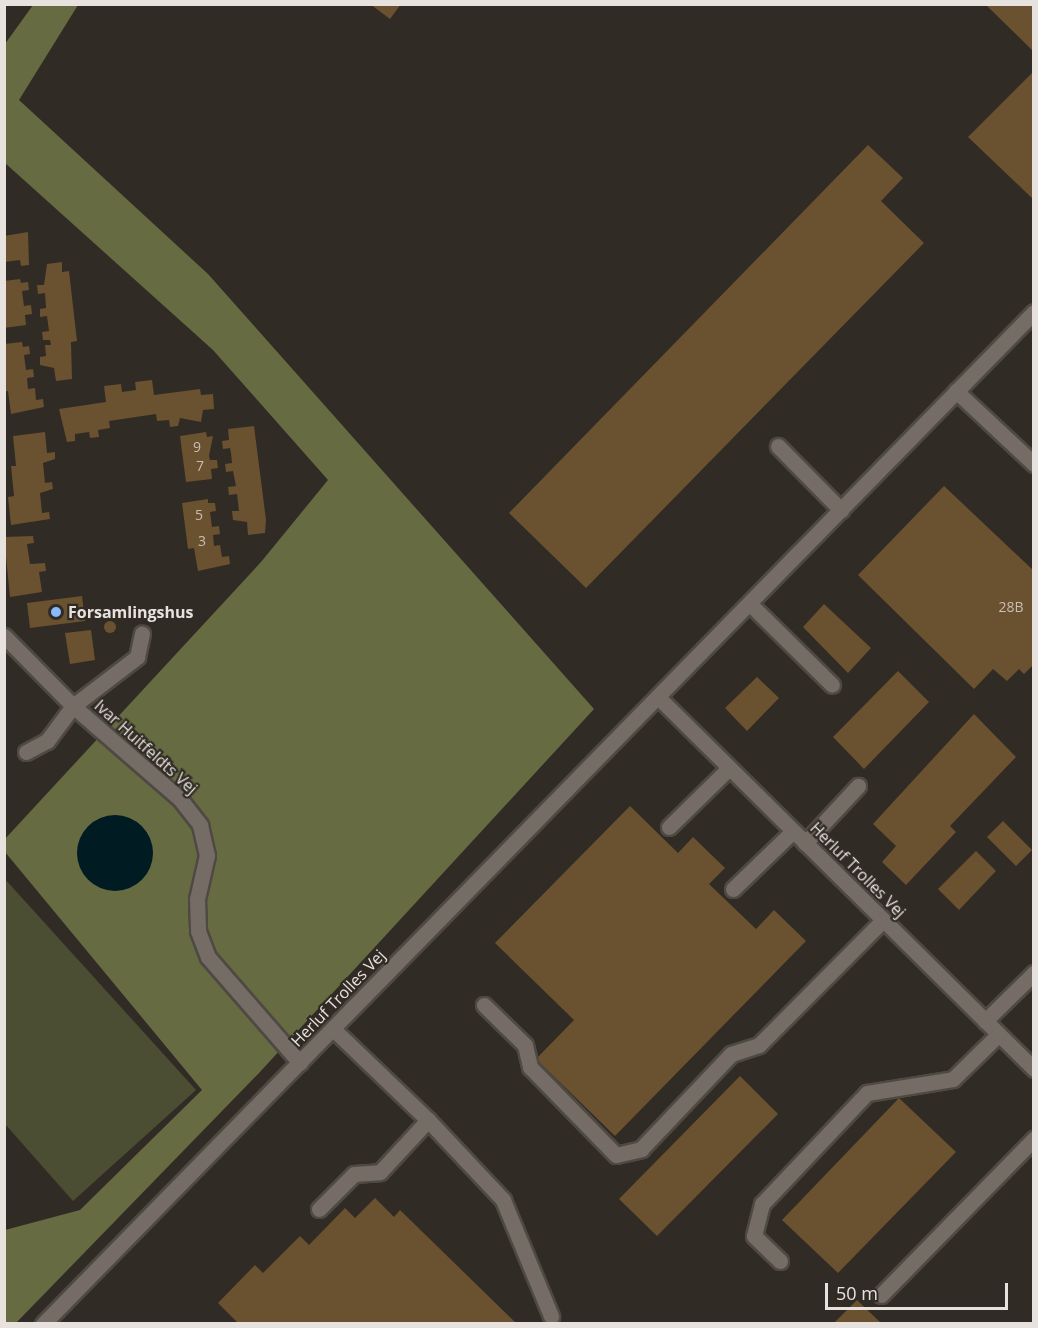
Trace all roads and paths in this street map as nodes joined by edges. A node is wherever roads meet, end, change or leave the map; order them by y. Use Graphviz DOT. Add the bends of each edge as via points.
graph roads {
  1 [pos="1034,312"];
  2 [pos="956,391"];
  3 [pos="778,446"];
  4 [pos="1034,464"];
  5 [pos="841,510"];
  6 [pos="750,604"];
  7 [pos="142,634"];
  8 [pos="4,636"];
  9 [pos="832,685"];
  10 [pos="658,697"];
  11 [pos="73,706"];
  12 [pos="26,752"];
  13 [pos="729,768"];
  14 [pos="858,786"];
  15 [pos="669,827"];
  16 [pos="793,831"];
  17 [pos="805,843"];
  18 [pos="733,889"];
  19 [pos="883,920"];
  20 [pos="1034,973"];
  21 [pos="484,1005"];
  22 [pos="985,1021"];
  23 [pos="333,1029"];
  24 [pos="999,1034"];
  25 [pos="300,1063"];
  26 [pos="1034,1069"];
  27 [pos="428,1120"];
  28 [pos="1034,1139"];
  29 [pos="319,1209"];
  30 [pos="780,1261"];
  31 [pos="881,1295"];
  32 [pos="551,1316"];
  33 [pos="43,1323"];
  1 -- 2 [label="street, Herluf Trolles Vej"];
  2 -- 4 [label="street"];
  2 -- 5 [label="street, Herluf Trolles Vej"];
  3 -- 5 [label="street"];
  5 -- 6 [label="street, Herluf Trolles Vej"];
  6 -- 9 [label="street"];
  6 -- 10 [label="street, Herluf Trolles Vej"];
  7 -- 11 [label="street, Ivar Huitfeldts Vej" via="137,657"];
  8 -- 11 [label="street, Ivar Huitfeldts Vej"];
  10 -- 13 [label="street, Herluf Trolles Vej"];
  10 -- 23 [label="street, Herluf Trolles Vej"];
  11 -- 12 [label="street, Ivar Huitfeldts Vej" via="47,741"];
  11 -- 25 [label="street, Ivar Huitfeldts Vej" via="180,799 200,825 207,855 197,899 198,931 208,957"];
  13 -- 15 [label="street"];
  13 -- 16 [label="street, Herluf Trolles Vej"];
  14 -- 17 [label="street"];
  16 -- 17 [label="street, Herluf Trolles Vej"];
  16 -- 18 [label="street"];
  17 -- 19 [label="street, Herluf Trolles Vej"];
  19 -- 21 [label="street" via="759,1045 731,1054 641,1149 616,1155 530,1067 525,1045"];
  19 -- 22 [label="street, Herluf Trolles Vej"];
  20 -- 22 [label="street"];
  22 -- 24 [label="street, Herluf Trolles Vej"];
  23 -- 25 [label="street, Herluf Trolles Vej"];
  23 -- 27 [label="street"];
  24 -- 26 [label="street, Herluf Trolles Vej"];
  24 -- 30 [label="street" via="953,1079 867,1093 762,1204 754,1236"];
  25 -- 33 [label="street, Herluf Trolles Vej"];
  27 -- 29 [label="street" via="380,1172 354,1174"];
  27 -- 32 [label="street" via="503,1200"];
  28 -- 31 [label="street"];
}
